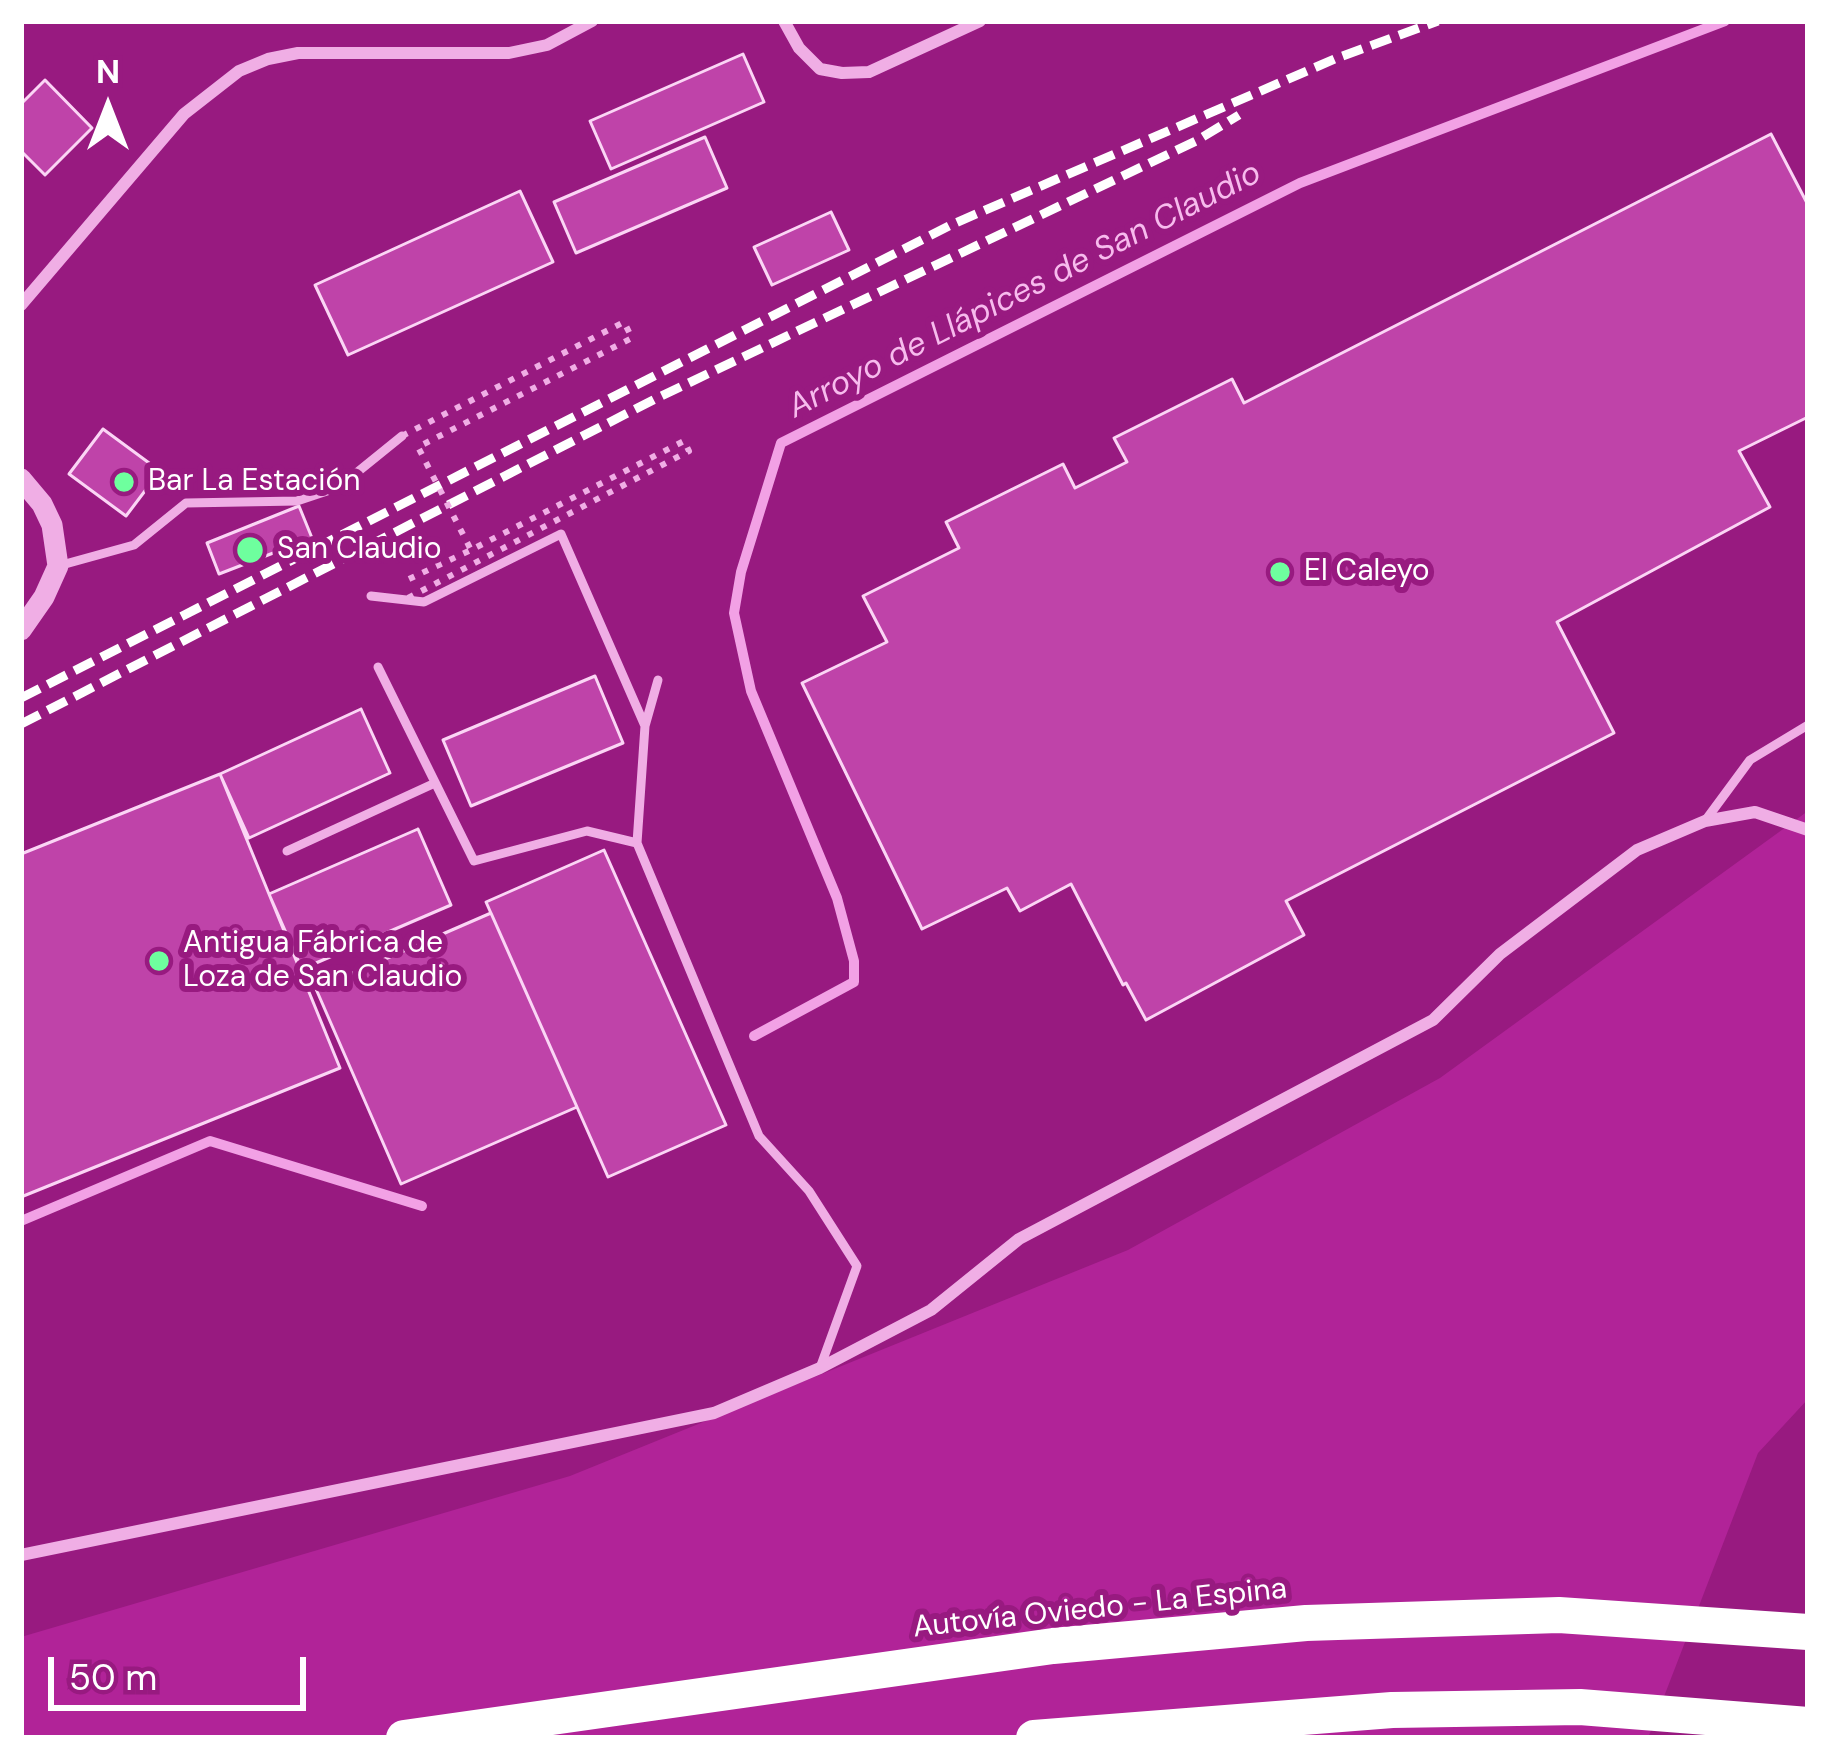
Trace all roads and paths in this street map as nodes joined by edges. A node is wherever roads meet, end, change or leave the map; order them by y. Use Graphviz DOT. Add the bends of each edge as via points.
graph roads {
  1 [pos="592,21"];
  2 [pos="784,21"];
  3 [pos="980,21"];
  4 [pos="21,305"];
  5 [pos="402,436"];
  6 [pos="21,479"];
  7 [pos="471,550"];
  8 [pos="58,566"];
  9 [pos="371,596"];
  10 [pos="406,599"];
  11 [pos="21,630"];
  12 [pos="378,667"];
  13 [pos="658,680"];
  14 [pos="1808,725"];
  15 [pos="645,726"];
  16 [pos="435,783"];
  17 [pos="1706,821"];
  18 [pos="1808,830"];
  19 [pos="637,843"];
  20 [pos="287,851"];
  21 [pos="820,1368"];
  22 [pos="21,1555"];
  23 [pos="1808,1632"];
  24 [pos="1808,1725"];
  25 [pos="404,1738"];
  26 [pos="1034,1738"];
  1 -- 4 [label="street" via="547,45 509,53 298,53 239,70 184,114"];
  2 -- 3 [label="street" via="820,69 842,74 869,72"];
  5 -- 7 [label="path, bridge" via="624,322 632,338 418,448"];
  5 -- 8 [label="lane" via="339,487 297,501 186,503 134,545"];
  6 -- 8 [label="street" via="52,525"];
  7 -- 9 [label="path"];
  7 -- 10 [label="path, bridge" via="684,441 689,452"];
  8 -- 11 [label="street"];
  9 -- 10 [label="lane"];
  10 -- 15 [label="lane" via="424,602 561,534"];
  12 -- 16 [label="lane"];
  13 -- 15 [label="lane"];
  14 -- 17 [label="lane" via="1750,760"];
  15 -- 19 [label="lane"];
  16 -- 19 [label="lane" via="474,861 586,831"];
  16 -- 20 [label="lane"];
  17 -- 18 [label="street" via="1755,812"];
  17 -- 21 [label="street" via="1637,850 1572,896 1433,1020 1018,1239 931,1310"];
  19 -- 21 [label="lane" via="759,1136 809,1191 856,1266"];
  21 -- 22 [label="street" via="714,1413"];
  23 -- 25 [label="highway, Autovía Oviedo - La Espina" via="1559,1615 1306,1623 1053,1646"];
  24 -- 26 [label="highway" via="1580,1708 1392,1710"];
}
